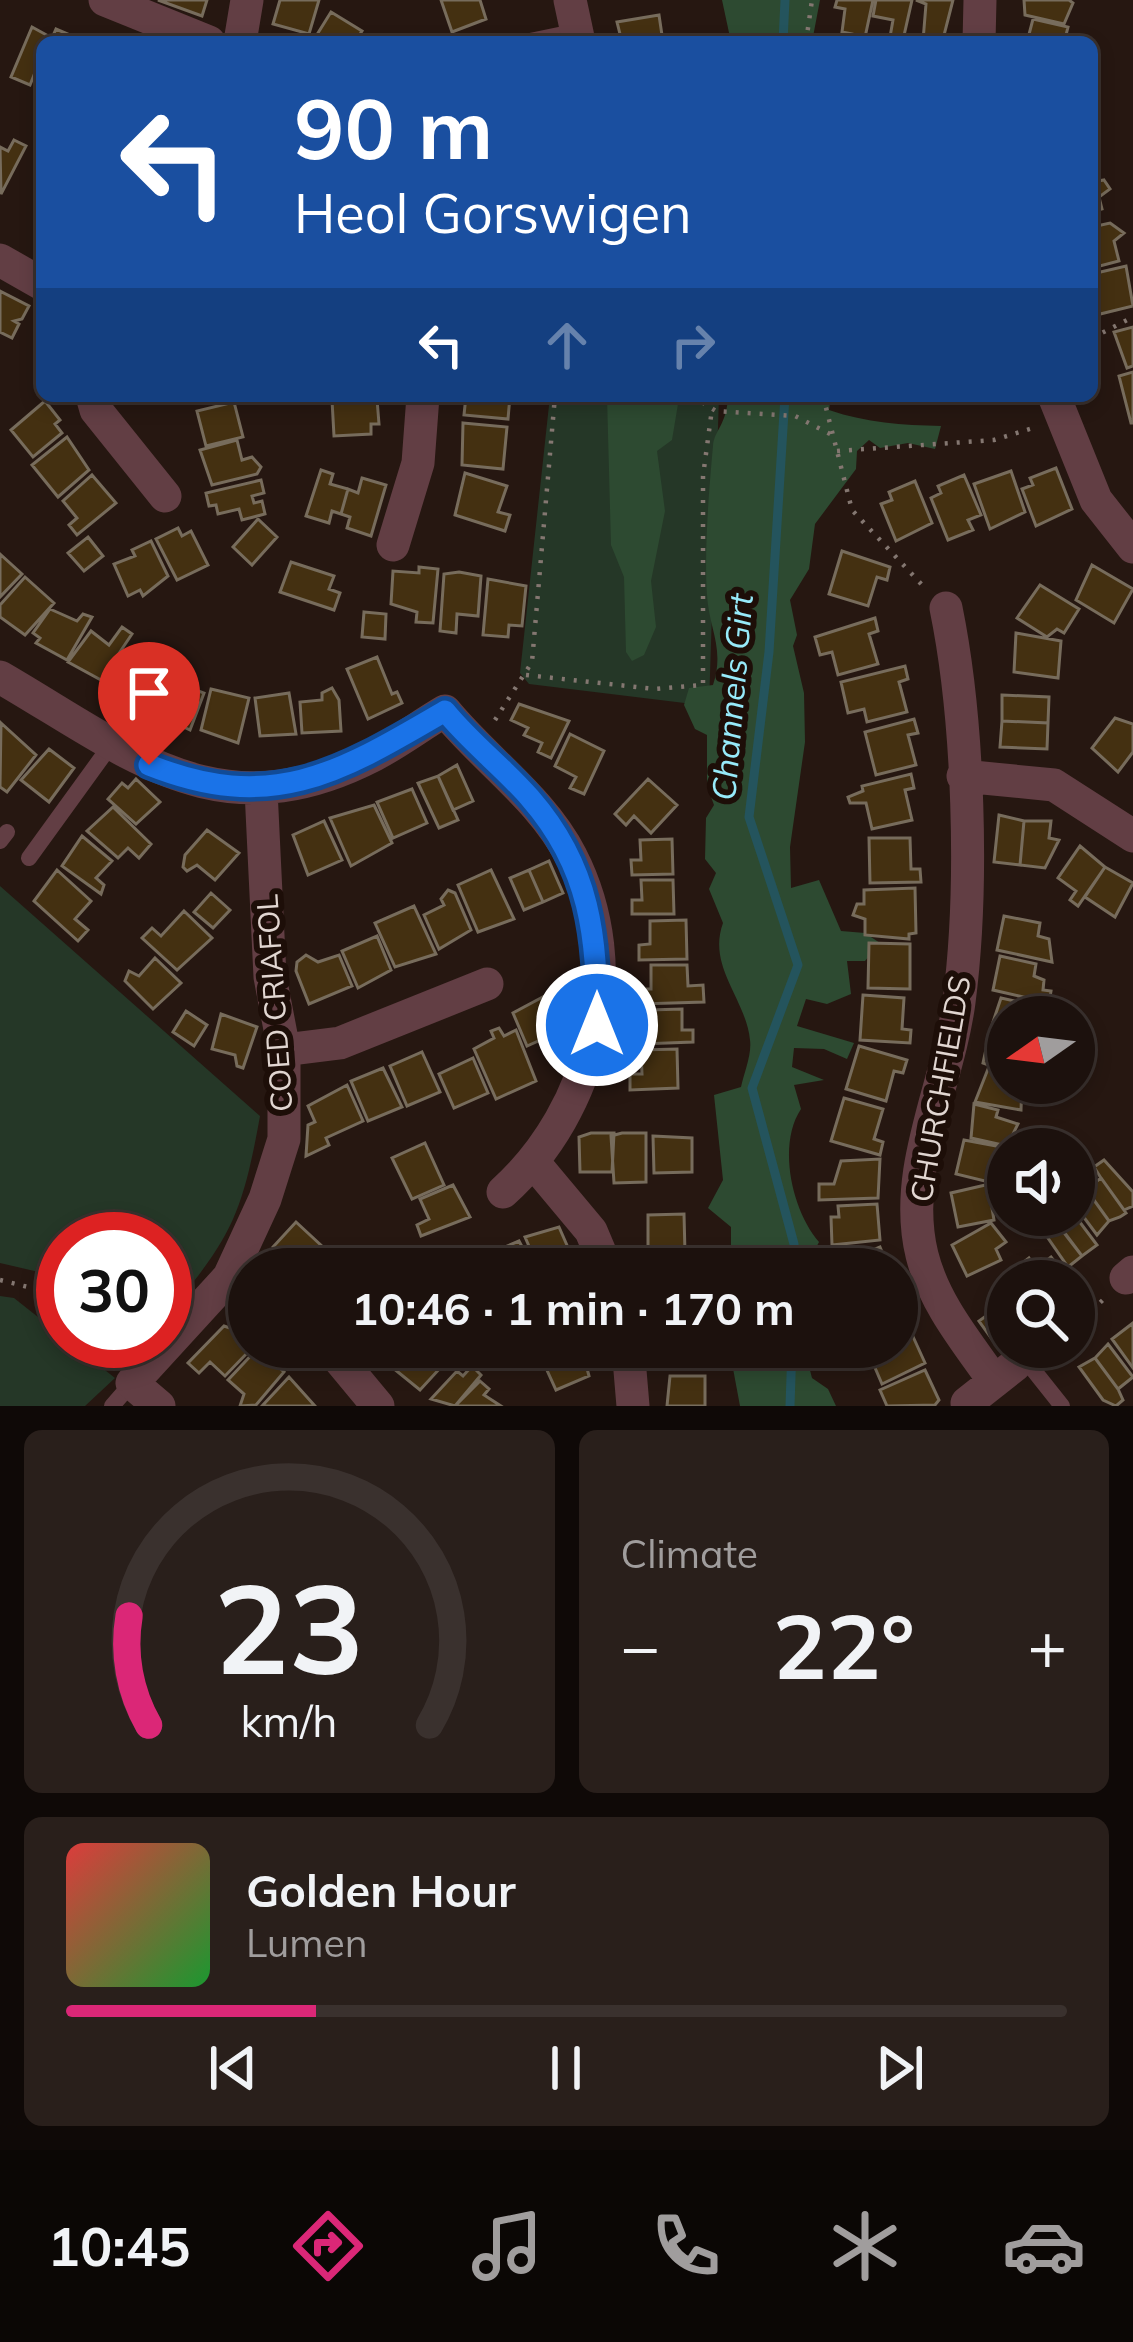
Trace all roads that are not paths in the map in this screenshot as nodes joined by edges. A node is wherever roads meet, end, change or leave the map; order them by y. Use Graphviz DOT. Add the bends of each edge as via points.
graph roads {
  1 [pos="105,0"];
  2 [pos="247,0"];
  3 [pos="980,0"];
  4 [pos="576,24"];
  5 [pos="194,36"];
  6 [pos="241,36"];
  7 [pos="542,36"];
  8 [pos="979,36"];
  9 [pos="0,260"];
  10 [pos="36,281"];
  11 [pos="94,402"];
  12 [pos="423,402"];
  13 [pos="1058,408"];
  14 [pos="165,496"];
  15 [pos="394,544"];
  16 [pos="1133,548"];
  17 [pos="946,608"];
  18 [pos="0,677"];
  19 [pos="113,742"];
  20 [pos="963,776"];
  21 [pos="261,790"];
  22 [pos="1133,836"];
  23 [pos="28,858"];
  24 [pos="487,984"];
  25 [pos="284,1050"];
  26 [pos="535,1163"];
  27 [pos="503,1192"];
  28 [pos="250,1248"];
  29 [pos="599,1248"];
  30 [pos="228,1294"];
  31 [pos="346,1368"];
  32 [pos="630,1368"];
  33 [pos="1005,1373"];
  34 [pos="122,1395"];
  35 [pos="965,1405"];
  36 [pos="159,1406"];
  37 [pos="377,1406"];
  38 [pos="633,1406"];
  39 [pos="1062,1406"];
  1 -- 5 [label="street"];
  2 -- 6 [label="street"];
  3 -- 8 [label="street"];
  4 -- 7 [label="lane"];
  9 -- 10 [label="street"];
  11 -- 14 [label="street"];
  12 -- 15 [label="street" via="418,463"];
  13 -- 16 [label="street" via="1096,500"];
  17 -- 20 [label="street, CHURCHFIELDS" via="961,683"];
  18 -- 19 [label="street"];
  19 -- 21 [label="street" via="196,784"];
  19 -- 23 [label="lane"];
  20 -- 22 [label="street" via="1054,785"];
  20 -- 33 [label="street, CHURCHFIELDS" via="959,1006 917,1190 921,1251 936,1299"];
  21 -- 25 [label="street, COED CRIAFOL" via="270,977"];
  21 -- 26 [label="street" via="374,755 445,711 530,798 572,857 597,939 597,1025 582,1085"];
  24 -- 25 [label="street" via="340,1043"];
  25 -- 28 [label="street, COED CRIAFOL" via="284,1139"];
  26 -- 27 [label="street"];
  26 -- 29 [label="street"];
  30 -- 34 [label="street, COED CRIAFOL"];
  31 -- 37 [label="street"];
  32 -- 38 [label="street"];
  33 -- 35 [label="street"];
  33 -- 39 [label="lane" via="1031,1367"];
  34 -- 36 [label="street"];
}
